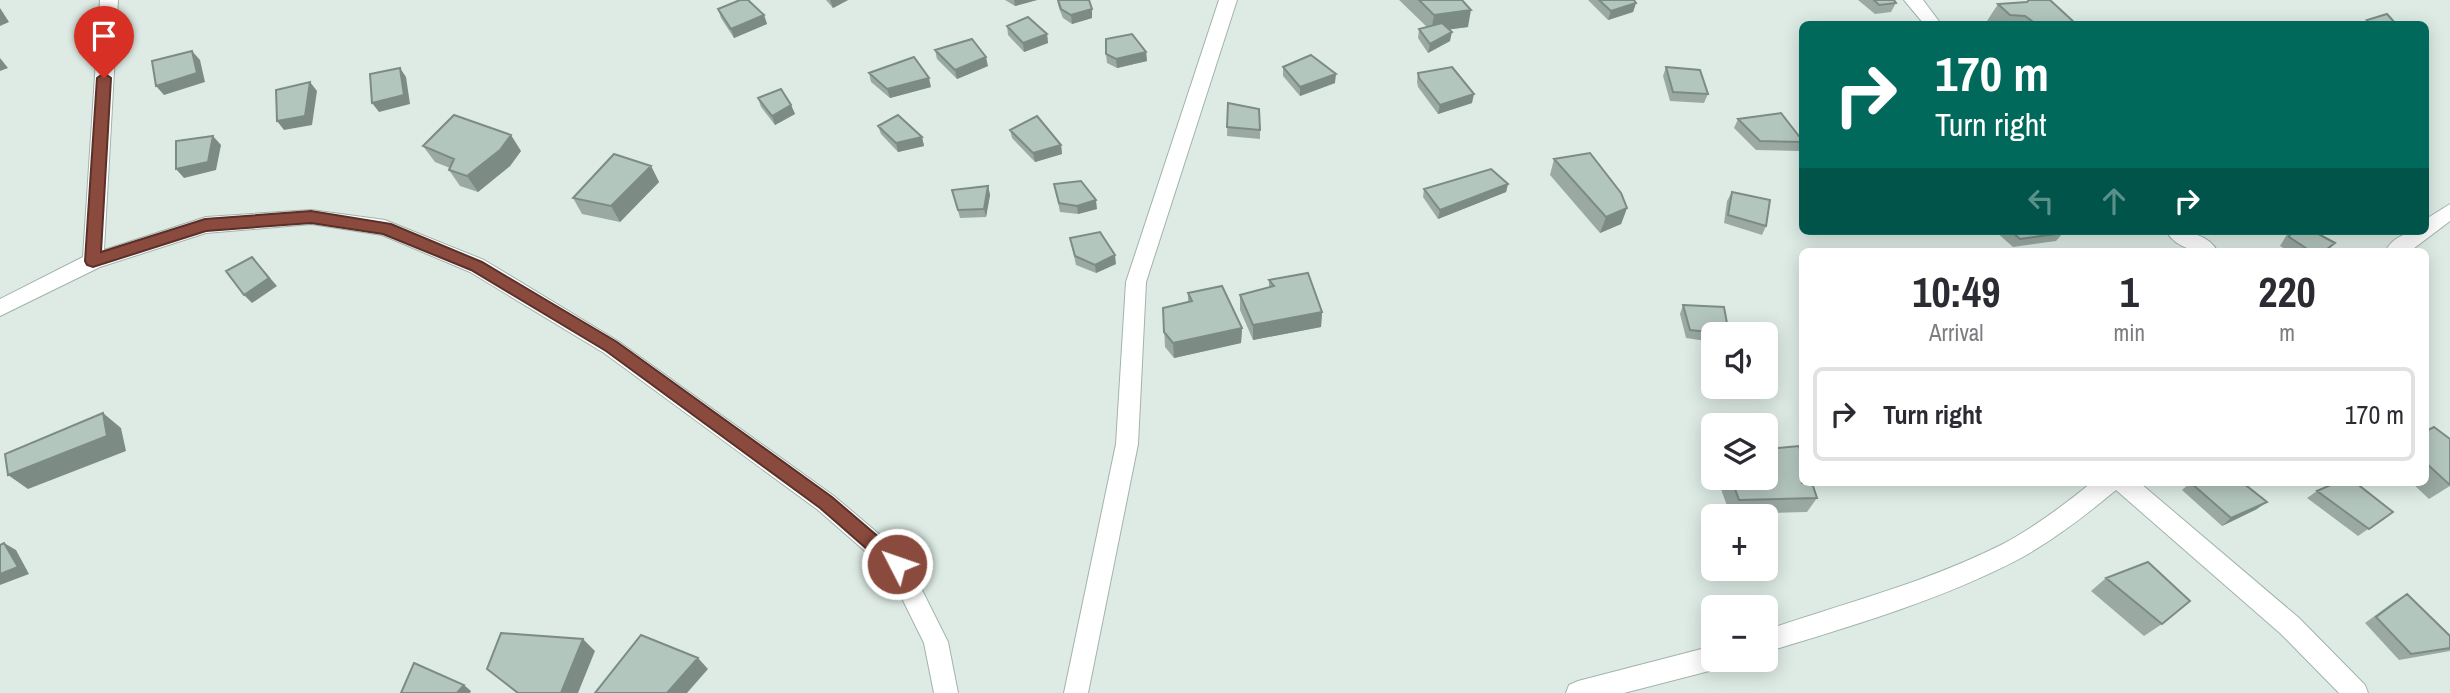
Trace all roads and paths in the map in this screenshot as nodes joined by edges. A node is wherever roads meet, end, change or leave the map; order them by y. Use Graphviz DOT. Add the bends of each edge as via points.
graph roads {
  1 [pos="109,0"];
  2 [pos="1228,0"];
  3 [pos="1913,0"];
  4 [pos="1930,21"];
  5 [pos="2450,211"];
  6 [pos="2429,226"];
  7 [pos="2182,235"];
  8 [pos="2417,235"];
  9 [pos="2202,248"];
  10 [pos="2400,248"];
  11 [pos="93,261"];
  12 [pos="0,308"];
  13 [pos="2104,486"];
  14 [pos="2127,486"];
  15 [pos="1778,636"];
  16 [pos="1701,661"];
  17 [pos="946,693"];
  18 [pos="1076,693"];
  19 [pos="1578,693"];
  20 [pos="2356,693"];
  1 -- 11 [label="street"];
  2 -- 18 [label="street" via="1136,282 1127,444"];
  3 -- 4 [label="street"];
  5 -- 6 [label="street"];
  7 -- 9 [label="street"];
  8 -- 10 [label="street"];
  11 -- 12 [label="street"];
  11 -- 17 [label="street" via="205,225 311,217 385,228 477,266 611,347 826,503 897,564 936,642"];
  13 -- 15 [label="street" via="2071,514 1999,557"];
  14 -- 20 [label="street" via="2290,626"];
  16 -- 19 [label="street"];
}
